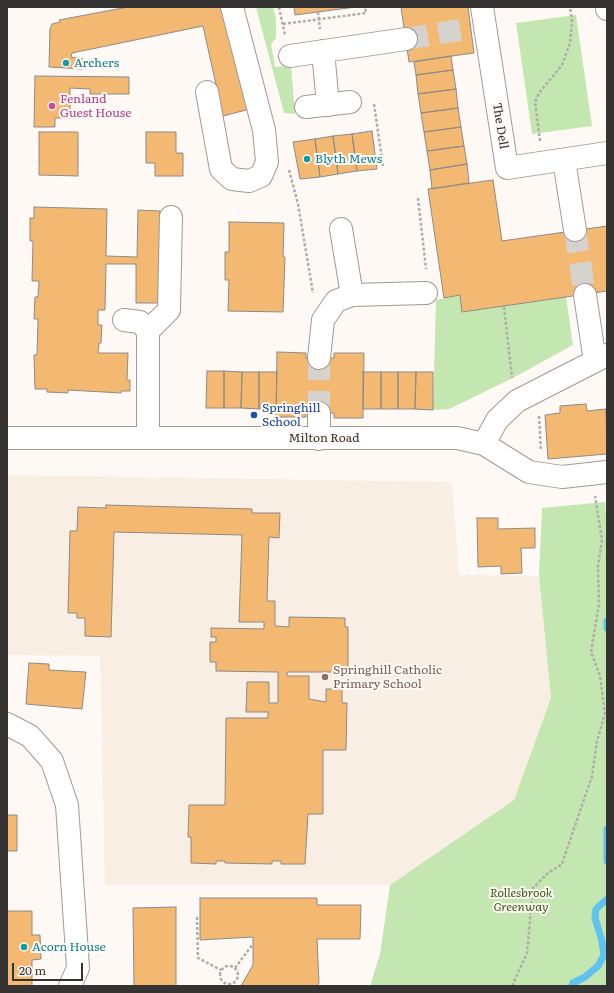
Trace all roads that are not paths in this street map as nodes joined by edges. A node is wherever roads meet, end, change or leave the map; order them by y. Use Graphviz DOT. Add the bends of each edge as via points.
graph roads {
  1 [pos="232,7"];
  2 [pos="479,21"];
  3 [pos="406,39"];
  4 [pos="323,52"];
  5 [pos="290,56"];
  6 [pos="206,92"];
  7 [pos="350,102"];
  8 [pos="328,105"];
  9 [pos="306,107"];
  10 [pos="607,153"];
  11 [pos="564,160"];
  12 [pos="171,217"];
  13 [pos="341,229"];
  14 [pos="575,230"];
  15 [pos="426,293"];
  16 [pos="352,295"];
  17 [pos="586,295"];
  18 [pos="124,320"];
  19 [pos="148,331"];
  20 [pos="319,358"];
  21 [pos="601,358"];
  22 [pos="319,413"];
  23 [pos="148,437"];
  24 [pos="7,438"];
  25 [pos="319,439"];
  26 [pos="484,444"];
  27 [pos="599,473"];
  28 [pos="7,724"];
  29 [pos="70,986"];
  1 -- 6 [label="street" via="264,130 267,162 261,176 250,181 232,179 221,169"];
  2 -- 11 [label="street, The Dell" via="507,168"];
  3 -- 4 [label="street"];
  4 -- 5 [label="street"];
  4 -- 8 [label="street"];
  7 -- 8 [label="street"];
  8 -- 9 [label="street"];
  10 -- 11 [label="street, The Dell"];
  11 -- 14 [label="street"];
  12 -- 19 [label="street" via="169,310"];
  13 -- 16 [label="street"];
  15 -- 16 [label="street"];
  16 -- 20 [label="street" via="336,301 323,320"];
  17 -- 21 [label="street"];
  18 -- 19 [label="street" via="140,322"];
  19 -- 23 [label="street"];
  21 -- 26 [label="street" via="517,401 497,420"];
  22 -- 25 [label="street"];
  23 -- 24 [label="street, Milton Road"];
  23 -- 25 [label="street, Milton Road"];
  25 -- 26 [label="street, Milton Road" via="457,438"];
  26 -- 27 [label="street, Milton Road" via="529,472 562,476"];
  28 -- 29 [label="street" via="30,736 52,761 67,805 78,968"];
}
